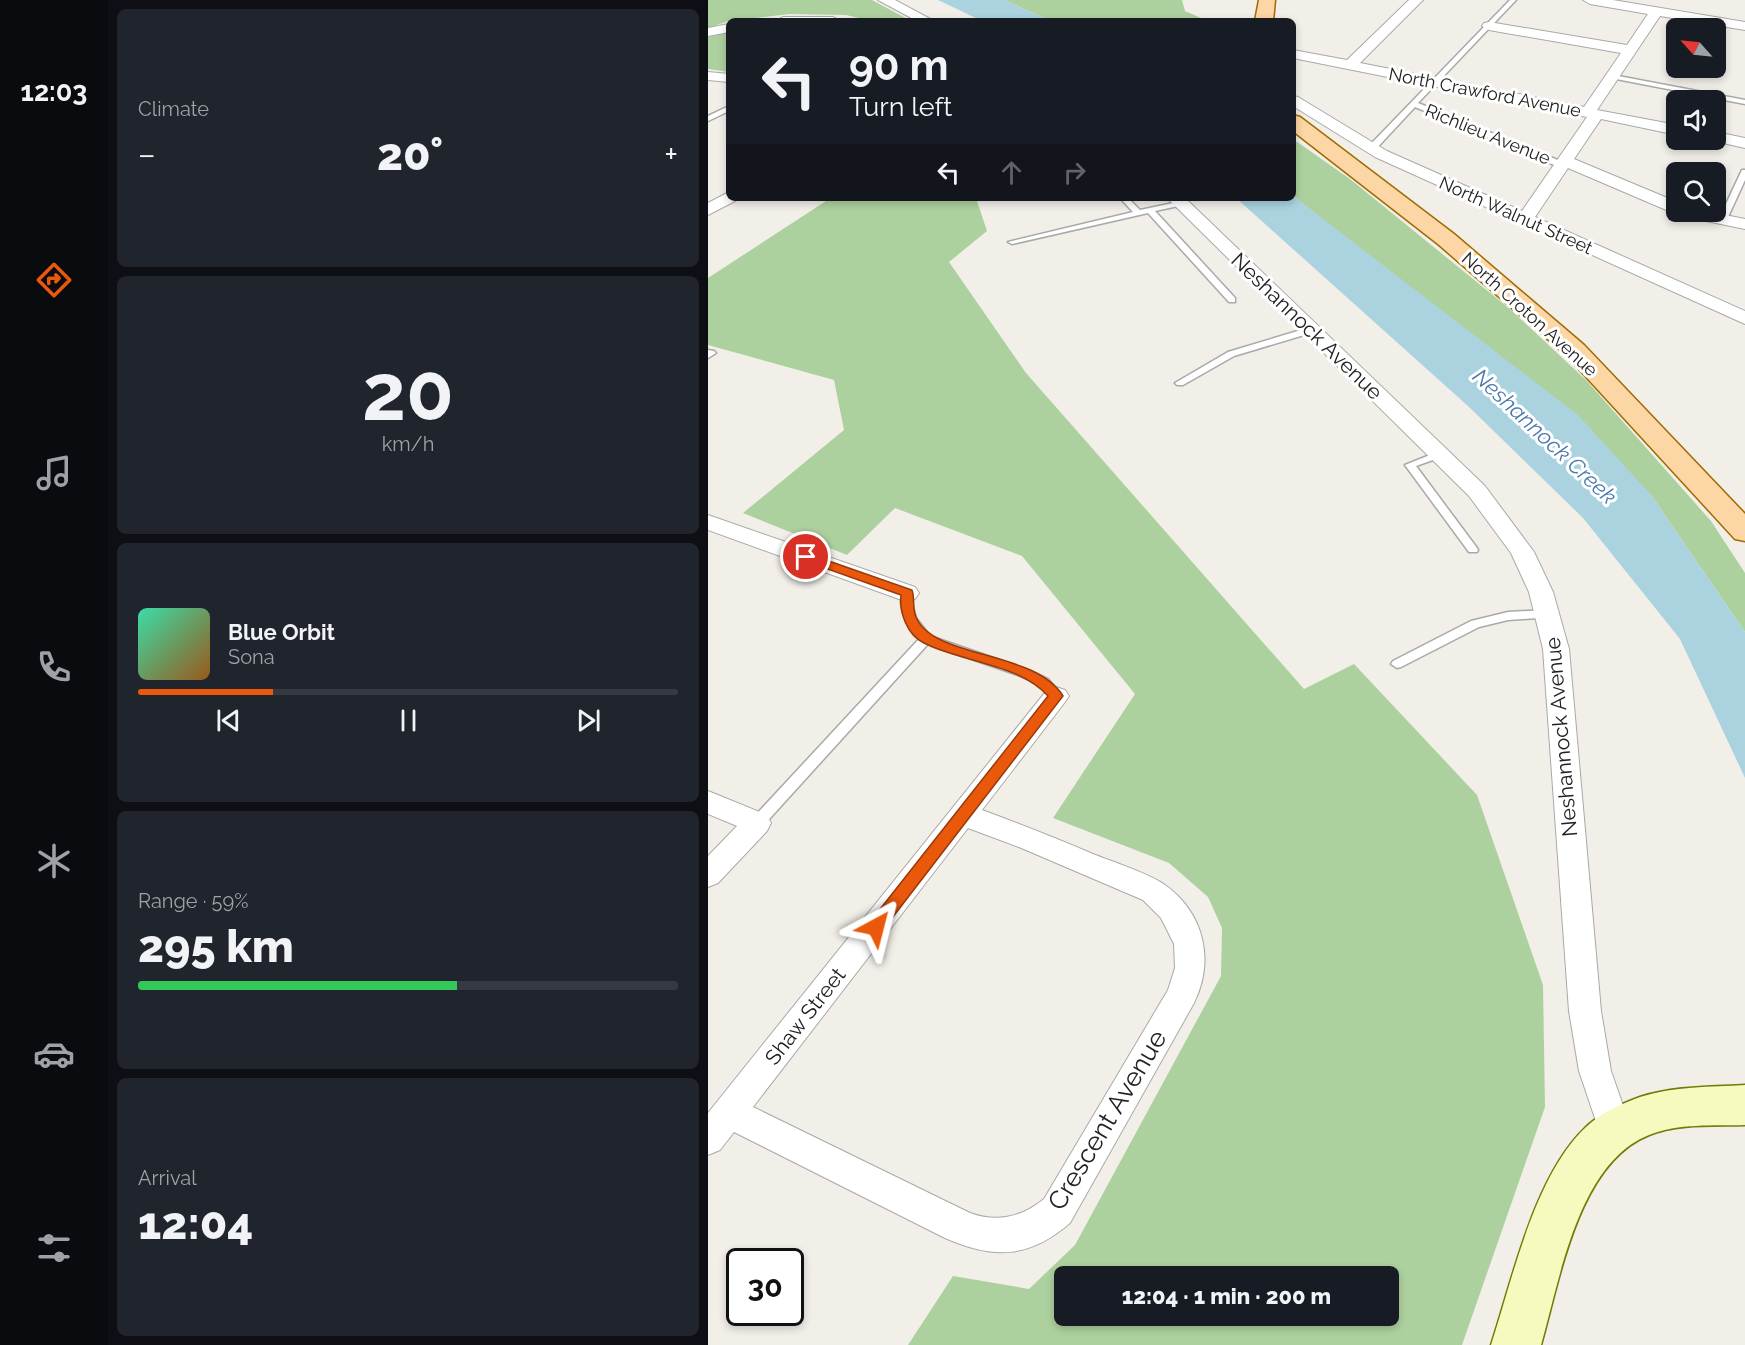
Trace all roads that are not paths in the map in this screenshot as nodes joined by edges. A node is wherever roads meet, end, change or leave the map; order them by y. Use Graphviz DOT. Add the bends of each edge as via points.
graph roads {
  1 [pos="885,0"];
  2 [pos="1267,0"];
  3 [pos="1416,0"];
  4 [pos="1514,0"];
  5 [pos="1590,0"];
  6 [pos="1657,11"];
  7 [pos="921,18"];
  8 [pos="1264,18"];
  9 [pos="1489,26"];
  10 [pos="1745,26"];
  11 [pos="726,29"];
  12 [pos="708,32"];
  13 [pos="1630,51"];
  14 [pos="1296,55"];
  15 [pos="1350,65"];
  16 [pos="708,76"];
  17 [pos="1613,77"];
  18 [pos="726,78"];
  19 [pos="1435,82"];
  20 [pos="1296,102"];
  21 [pos="1745,102"];
  22 [pos="1414,104"];
  23 [pos="726,110"];
  24 [pos="1592,113"];
  25 [pos="708,119"];
  26 [pos="1296,123"];
  27 [pos="1666,128"];
  28 [pos="1726,137"];
  29 [pos="1743,138"];
  30 [pos="1371,149"];
  31 [pos="1563,163"];
  32 [pos="1745,172"];
  33 [pos="1743,182"];
  34 [pos="726,199"];
  35 [pos="1127,201"];
  36 [pos="1178,201"];
  37 [pos="1666,204"];
  38 [pos="708,209"];
  39 [pos="1150,210"];
  40 [pos="1138,213"];
  41 [pos="1726,213"];
  42 [pos="1525,219"];
  43 [pos="1726,220"];
  44 [pos="1745,224"];
  45 [pos="1012,242"];
  46 [pos="1232,300"];
  47 [pos="1745,318"];
  48 [pos="1311,330"];
  49 [pos="1179,383"];
  50 [pos="1440,454"];
  51 [pos="714,531"];
  52 [pos="1745,532"];
  53 [pos="1473,550"];
  54 [pos="908,593"];
  55 [pos="1548,614"];
  56 [pos="926,639"];
  57 [pos="1397,664"];
  58 [pos="1056,696"];
  59 [pos="708,802"];
  60 [pos="964,815"];
  61 [pos="757,823"];
  62 [pos="708,875"];
  63 [pos="1745,1105"];
  64 [pos="729,1112"];
  65 [pos="1615,1131"];
  66 [pos="708,1139"];
  67 [pos="1516,1345"];
  1 -- 7 [label="street"];
  2 -- 8 [label="main road"];
  3 -- 15 [label="street"];
  4 -- 9 [label="lane"];
  5 -- 6 [label="street"];
  6 -- 10 [label="street"];
  6 -- 13 [label="street"];
  9 -- 13 [label="street"];
  9 -- 19 [label="lane"];
  11 -- 12 [label="street"];
  13 -- 17 [label="street"];
  14 -- 15 [label="street, North Crawford Avenue"];
  15 -- 19 [label="street, North Crawford Avenue"];
  16 -- 18 [label="street"];
  17 -- 21 [label="lane"];
  17 -- 24 [label="street"];
  19 -- 22 [label="lane"];
  19 -- 24 [label="street, North Crawford Avenue"];
  20 -- 30 [label="street, North Walnut Street"];
  22 -- 30 [label="lane"];
  22 -- 31 [label="lane, Richlieu Avenue"];
  23 -- 25 [label="lane"];
  24 -- 27 [label="street, North Crawford Avenue"];
  24 -- 31 [label="street"];
  26 -- 52 [label="main road, North Croton Avenue" via="1446,239 1575,350"];
  28 -- 29 [label="street"];
  30 -- 42 [label="street, North Walnut Street"];
  31 -- 37 [label="street, Richlieu Avenue"];
  31 -- 42 [label="street"];
  32 -- 33 [label="lane"];
  33 -- 41 [label="lane"];
  34 -- 38 [label="street"];
  35 -- 40 [label="lane"];
  36 -- 39 [label="lane"];
  36 -- 48 [label="street, Neshannock Avenue"];
  39 -- 40 [label="lane"];
  39 -- 46 [label="lane"];
  40 -- 45 [label="lane"];
  42 -- 47 [label="street, North Walnut Street"];
  43 -- 44 [label="street"];
  48 -- 49 [label="lane" via="1231,354"];
  48 -- 50 [label="street, Neshannock Avenue"];
  50 -- 53 [label="lane" via="1410,465"];
  50 -- 55 [label="street, Neshannock Avenue" via="1478,491 1506,527 1522,552"];
  51 -- 54 [label="street"];
  54 -- 56 [label="lane" via="909,619"];
  55 -- 57 [label="lane" via="1508,616 1475,624"];
  55 -- 65 [label="street, Neshannock Avenue" via="1556,649 1585,1011 1595,1071"];
  56 -- 58 [label="lane" via="1022,672 1044,682"];
  56 -- 61 [label="lane"];
  58 -- 60 [label="street, Shaw Street"];
  59 -- 61 [label="street"];
  60 -- 64 [label="street, Shaw Street"];
  60 -- 64 [label="street, Crescent Avenue" via="1153,892 1172,909 1189,944 1190,968 1183,993 1057,1211 1024,1232 1006,1236 980,1234 837,1168"];
  61 -- 62 [label="street"];
  63 -- 65 [label="street" via="1665,1111 1638,1118"];
  64 -- 66 [label="street, Shaw Street"];
  65 -- 67 [label="street" via="1593,1149 1574,1173"];
}
